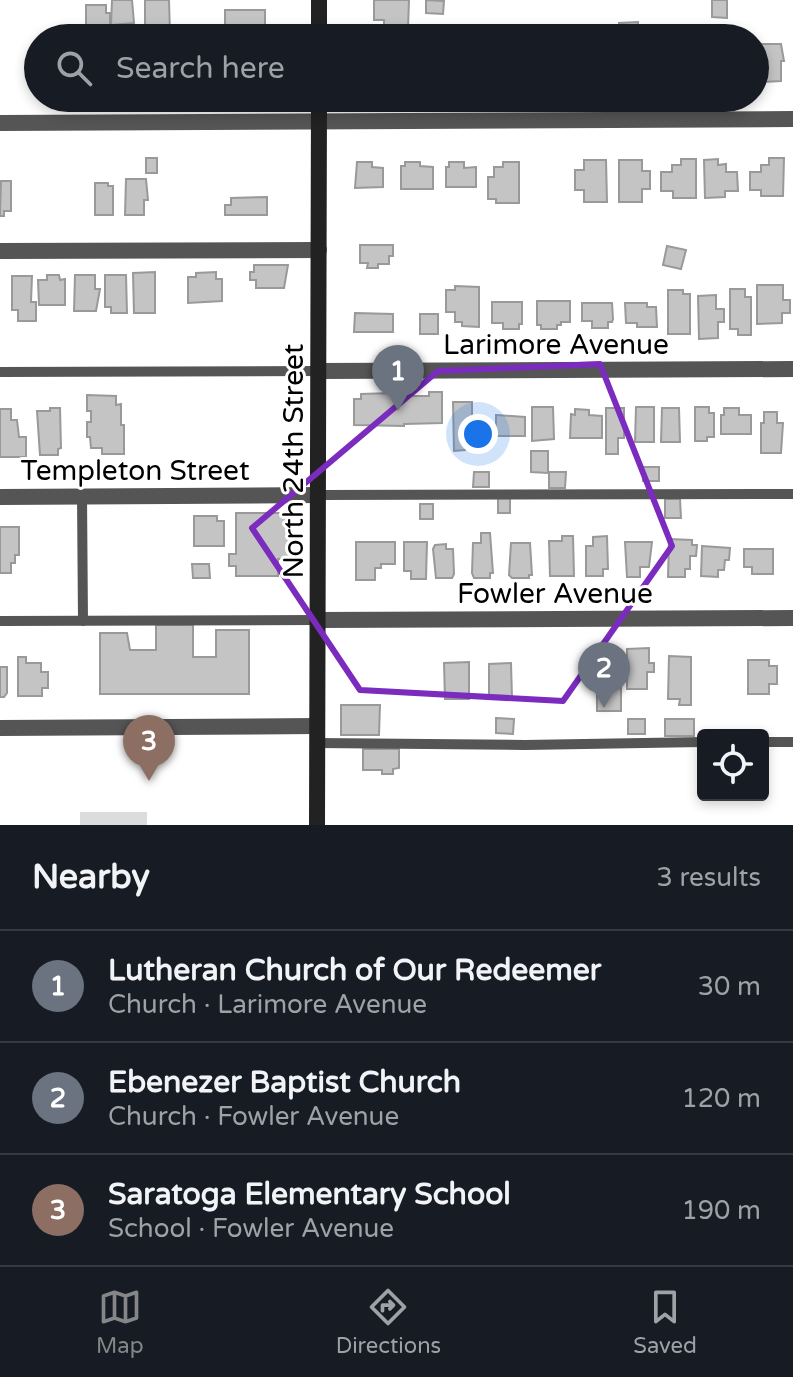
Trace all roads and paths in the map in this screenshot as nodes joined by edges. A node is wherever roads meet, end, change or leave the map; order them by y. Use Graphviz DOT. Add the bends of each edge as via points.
graph roads {
  1 [pos="319,0"];
  2 [pos="319,24"];
  3 [pos="319,112"];
  4 [pos="793,119"];
  5 [pos="319,122"];
  6 [pos="0,123"];
  7 [pos="319,250"];
  8 [pos="0,251"];
  9 [pos="793,369"];
  10 [pos="319,371"];
  11 [pos="0,372"];
  12 [pos="793,494"];
  13 [pos="319,495"];
  14 [pos="82,496"];
  15 [pos="0,497"];
  16 [pos="793,618"];
  17 [pos="318,620"];
  18 [pos="0,621"];
  19 [pos="83,621"];
  20 [pos="0,728"];
  21 [pos="317,735"];
  22 [pos="697,742"];
  23 [pos="769,742"];
  24 [pos="793,742"];
  25 [pos="317,825"];
  1 -- 2 [label="street"];
  3 -- 5 [label="street, North 24th Street"];
  4 -- 5 [label="street"];
  5 -- 6 [label="street"];
  5 -- 7 [label="street, North 24th Street"];
  7 -- 8 [label="street"];
  7 -- 10 [label="street, North 24th Street"];
  9 -- 10 [label="street, Larimore Avenue"];
  10 -- 11 [label="lane"];
  10 -- 13 [label="street, North 24th Street"];
  12 -- 13 [label="lane"];
  13 -- 14 [label="street, Templeton Street"];
  13 -- 17 [label="street, North 24th Street"];
  14 -- 15 [label="street, Templeton Street"];
  14 -- 19 [label="lane"];
  16 -- 17 [label="street, Fowler Avenue"];
  17 -- 19 [label="lane"];
  17 -- 21 [label="street, North 24th Street"];
  18 -- 19 [label="lane"];
  20 -- 21 [label="street"];
  21 -- 22 [label="lane" via="525,745"];
  21 -- 25 [label="street, North 24th Street"];
  23 -- 24 [label="lane"];
}
